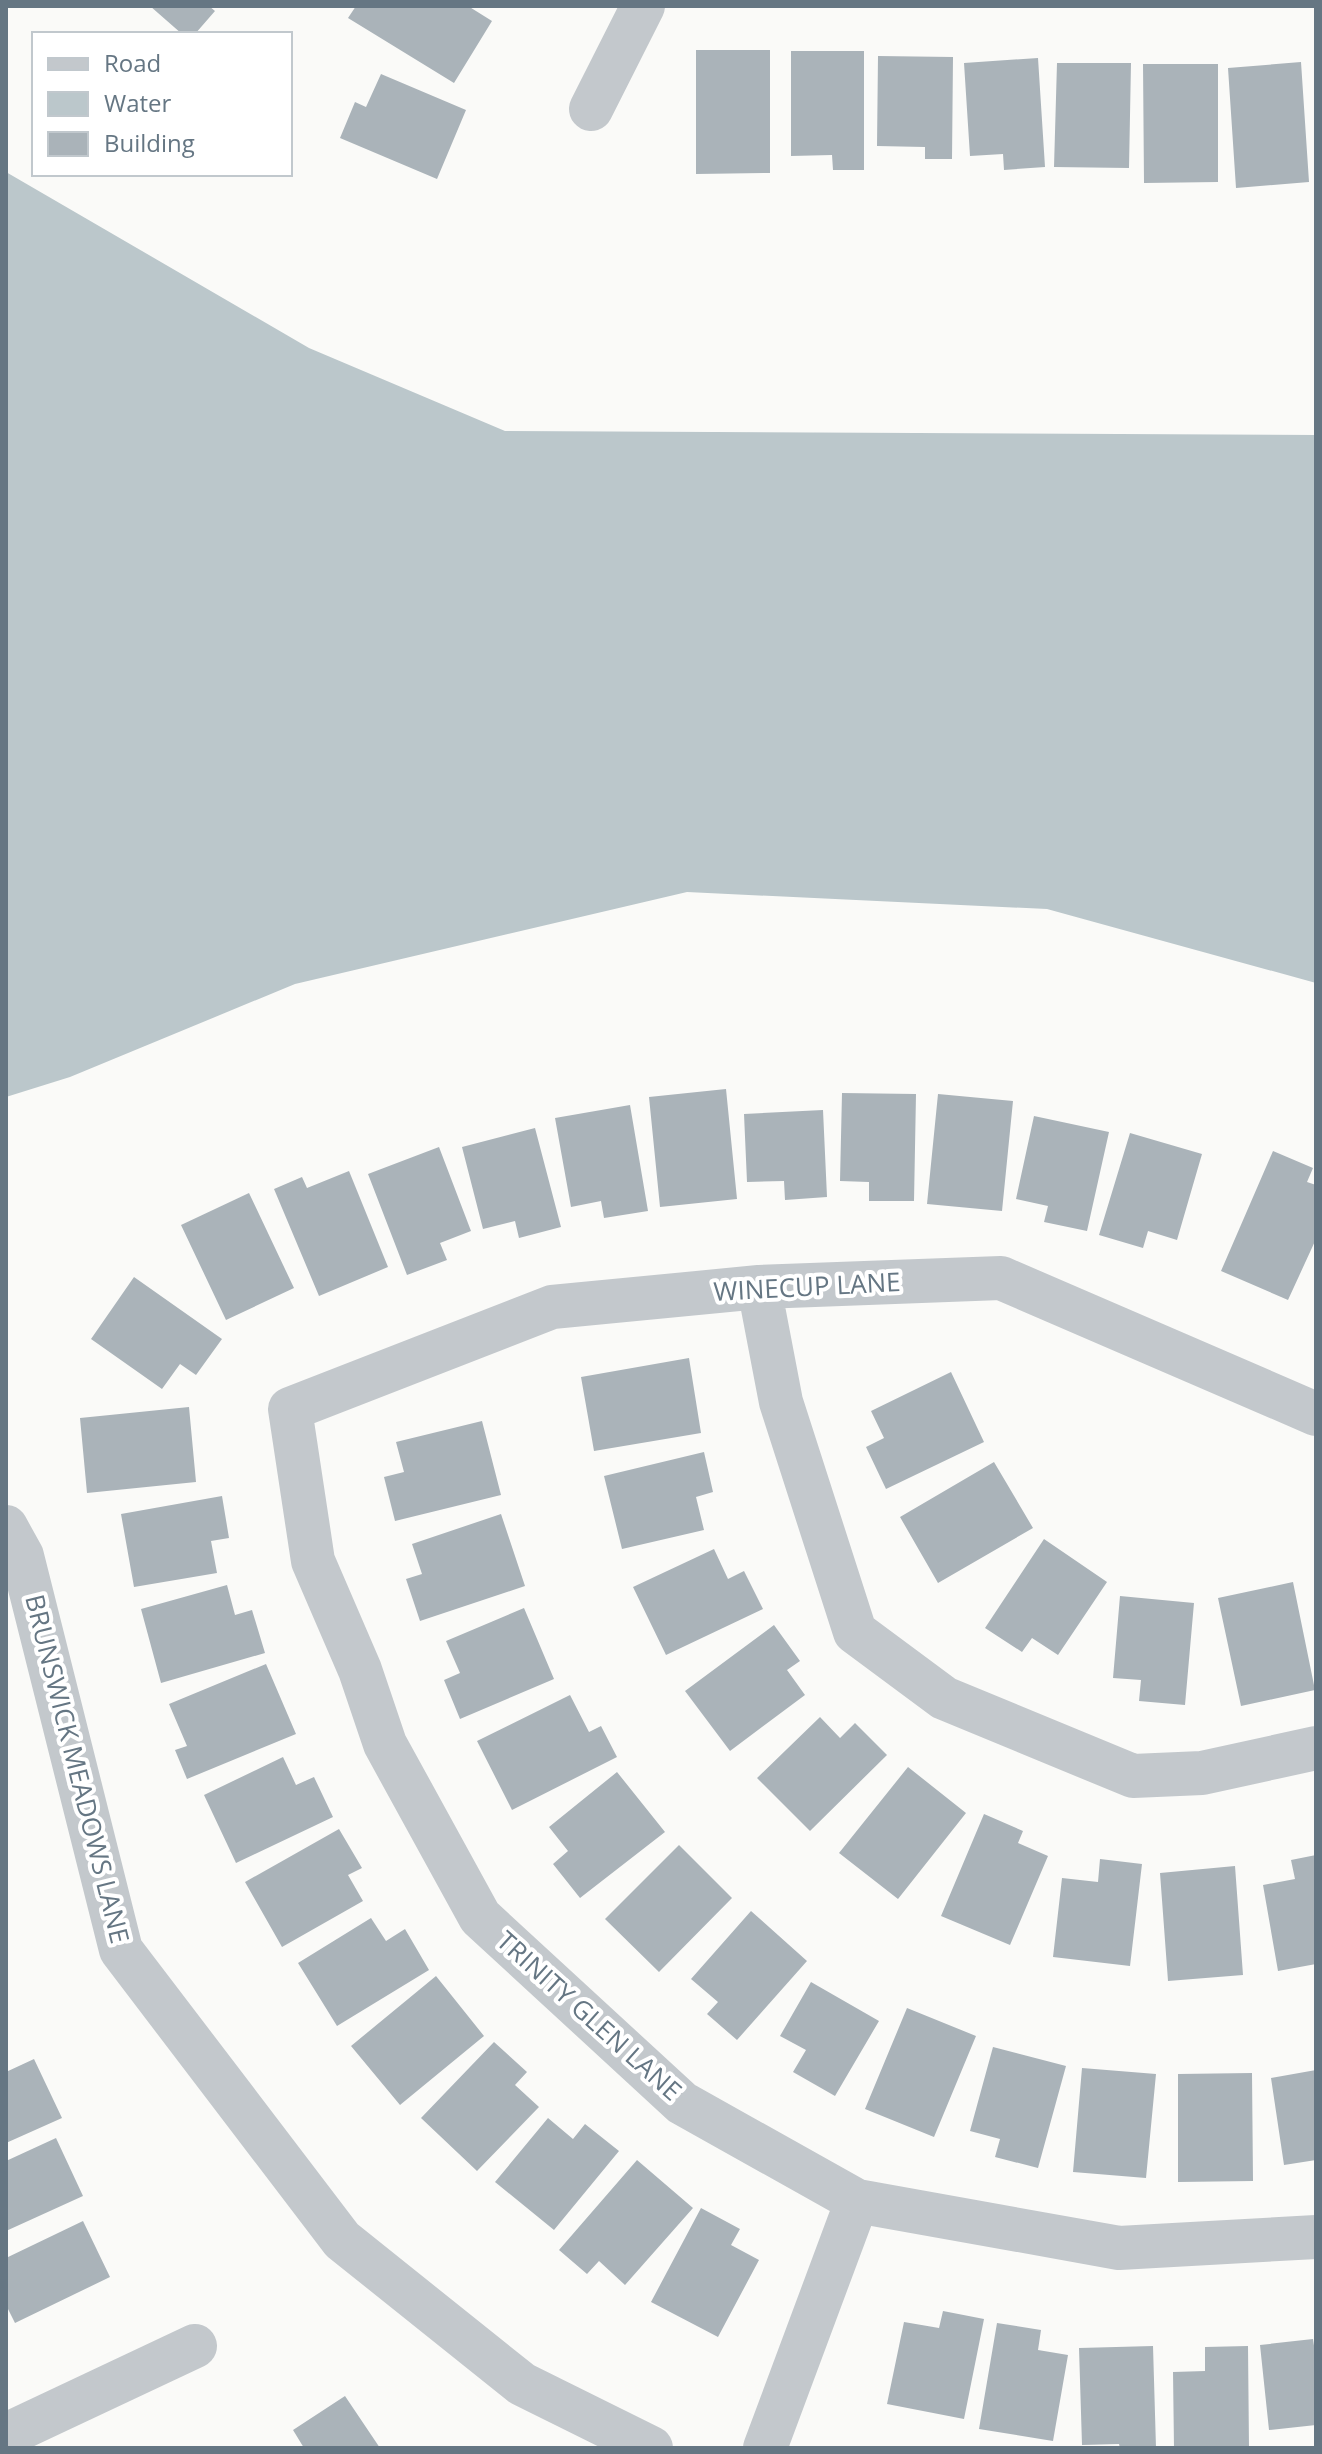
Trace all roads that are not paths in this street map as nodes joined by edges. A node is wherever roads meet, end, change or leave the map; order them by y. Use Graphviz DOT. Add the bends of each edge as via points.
graph roads {
  1 [pos="643,6"];
  2 [pos="591,109"];
  3 [pos="759,1287"];
  4 [pos="290,1409"];
  5 [pos="1316,1414"];
  6 [pos="6,1527"];
  7 [pos="1316,1748"];
  8 [pos="857,2201"];
  9 [pos="1316,2237"];
  10 [pos="195,2346"];
  11 [pos="10,2423"];
  12 [pos="651,2448"];
  13 [pos="765,2448"];
  1 -- 2 [label="street"];
  3 -- 4 [label="street, WINECUP LANE" via="552,1307"];
  3 -- 5 [label="street, WINECUP LANE" via="1001,1278"];
  3 -- 7 [label="street" via="781,1402 855,1632 944,1698 1133,1776 1202,1773"];
  4 -- 8 [label="street, TRINITY GLEN LANE" via="313,1561 385,1744 480,1917 682,2103"];
  6 -- 12 [label="street, BRUNSWICK MEADOWS LANE" via="22,1556 121,1950 342,2240 522,2384"];
  8 -- 9 [label="street, TRINITY GLEN LANE" via="1119,2248"];
  8 -- 13 [label="street"];
  10 -- 11 [label="street"];
}
